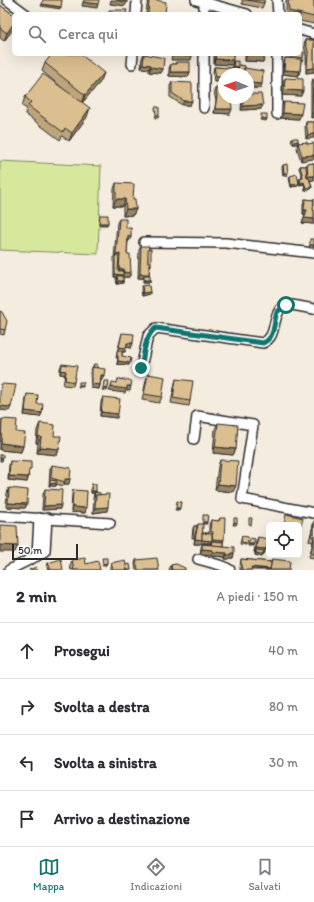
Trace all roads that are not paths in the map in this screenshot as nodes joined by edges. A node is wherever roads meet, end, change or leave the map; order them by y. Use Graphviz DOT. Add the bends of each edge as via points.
graph roads {
  1 [pos="8,0"];
  2 [pos="137,0"];
  3 [pos="277,0"];
  4 [pos="201,1"];
  5 [pos="23,12"];
  6 [pos="136,12"];
  7 [pos="204,12"];
  8 [pos="239,12"];
  9 [pos="278,12"];
  10 [pos="302,31"];
  11 [pos="314,34"];
  12 [pos="133,56"];
  13 [pos="204,56"];
  14 [pos="277,56"];
  15 [pos="132,64"];
  16 [pos="204,108"];
  17 [pos="276,114"];
  18 [pos="144,242"];
  19 [pos="314,252"];
  20 [pos="314,308"];
  21 [pos="141,368"];
  22 [pos="194,439"];
  23 [pos="314,513"];
  24 [pos="0,516"];
  25 [pos="43,518"];
  26 [pos="110,523"];
  27 [pos="198,559"];
  28 [pos="9,570"];
  29 [pos="230,570"];
  1 -- 5 [label="street"];
  2 -- 6 [label="street"];
  3 -- 9 [label="street"];
  4 -- 7 [label="street"];
  4 -- 8 [label="street"];
  10 -- 11 [label="street"];
  12 -- 15 [label="street"];
  13 -- 16 [label="street"];
  14 -- 17 [label="street"];
  18 -- 19 [label="street" via="226,243"];
  20 -- 21 [label="street" via="292,305 282,307 276,316 272,335 263,343 156,328 148,336"];
  22 -- 23 [label="street" via="197,416 253,425 242,499"];
  24 -- 25 [label="street"];
  25 -- 26 [label="street"];
  25 -- 28 [label="street" via="37,556"];
  27 -- 29 [label="street"];
}
